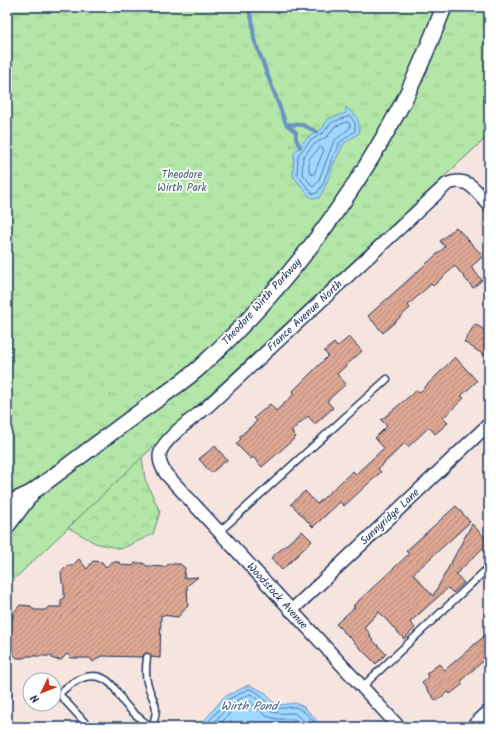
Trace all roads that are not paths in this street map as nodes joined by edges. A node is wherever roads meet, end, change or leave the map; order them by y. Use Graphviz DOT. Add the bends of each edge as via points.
graph roads {
  1 [pos="444,7"];
  2 [pos="489,205"];
  3 [pos="387,379"];
  4 [pos="489,424"];
  5 [pos="160,462"];
  6 [pos="31,493"];
  7 [pos="7,504"];
  8 [pos="7,526"];
  9 [pos="219,532"];
  10 [pos="489,567"];
  11 [pos="291,611"];
  12 [pos="147,657"];
  13 [pos="362,687"];
  14 [pos="489,711"];
  15 [pos="89,727"];
  16 [pos="151,727"];
  17 [pos="399,727"];
  18 [pos="472,727"];
  1 -- 6 [label="street, Theodore Wirth Parkway" via="402,105 364,170 284,280 198,370"];
  2 -- 5 [label="street, France Avenue North" via="473,188 461,181 447,184 229,387 170,438 162,447"];
  3 -- 9 [label="lane"];
  4 -- 11 [label="street, Sunnyridge Lane"];
  5 -- 9 [label="street, Woodstock Avenue" via="166,474"];
  6 -- 7 [label="street, Theodore Wirth Parkway"];
  6 -- 8 [label="street, Theodore Wirth Parkway"];
  9 -- 11 [label="street, Woodstock Avenue"];
  10 -- 13 [label="lane"];
  11 -- 13 [label="street, Woodstock Avenue"];
  12 -- 16 [label="lane" via="146,681 157,709"];
  13 -- 17 [label="street, Woodstock Avenue"];
  14 -- 18 [label="street"];
  15 -- 16 [label="lane" via="59,694 70,682 95,677 103,678 110,683 124,703"];
}
